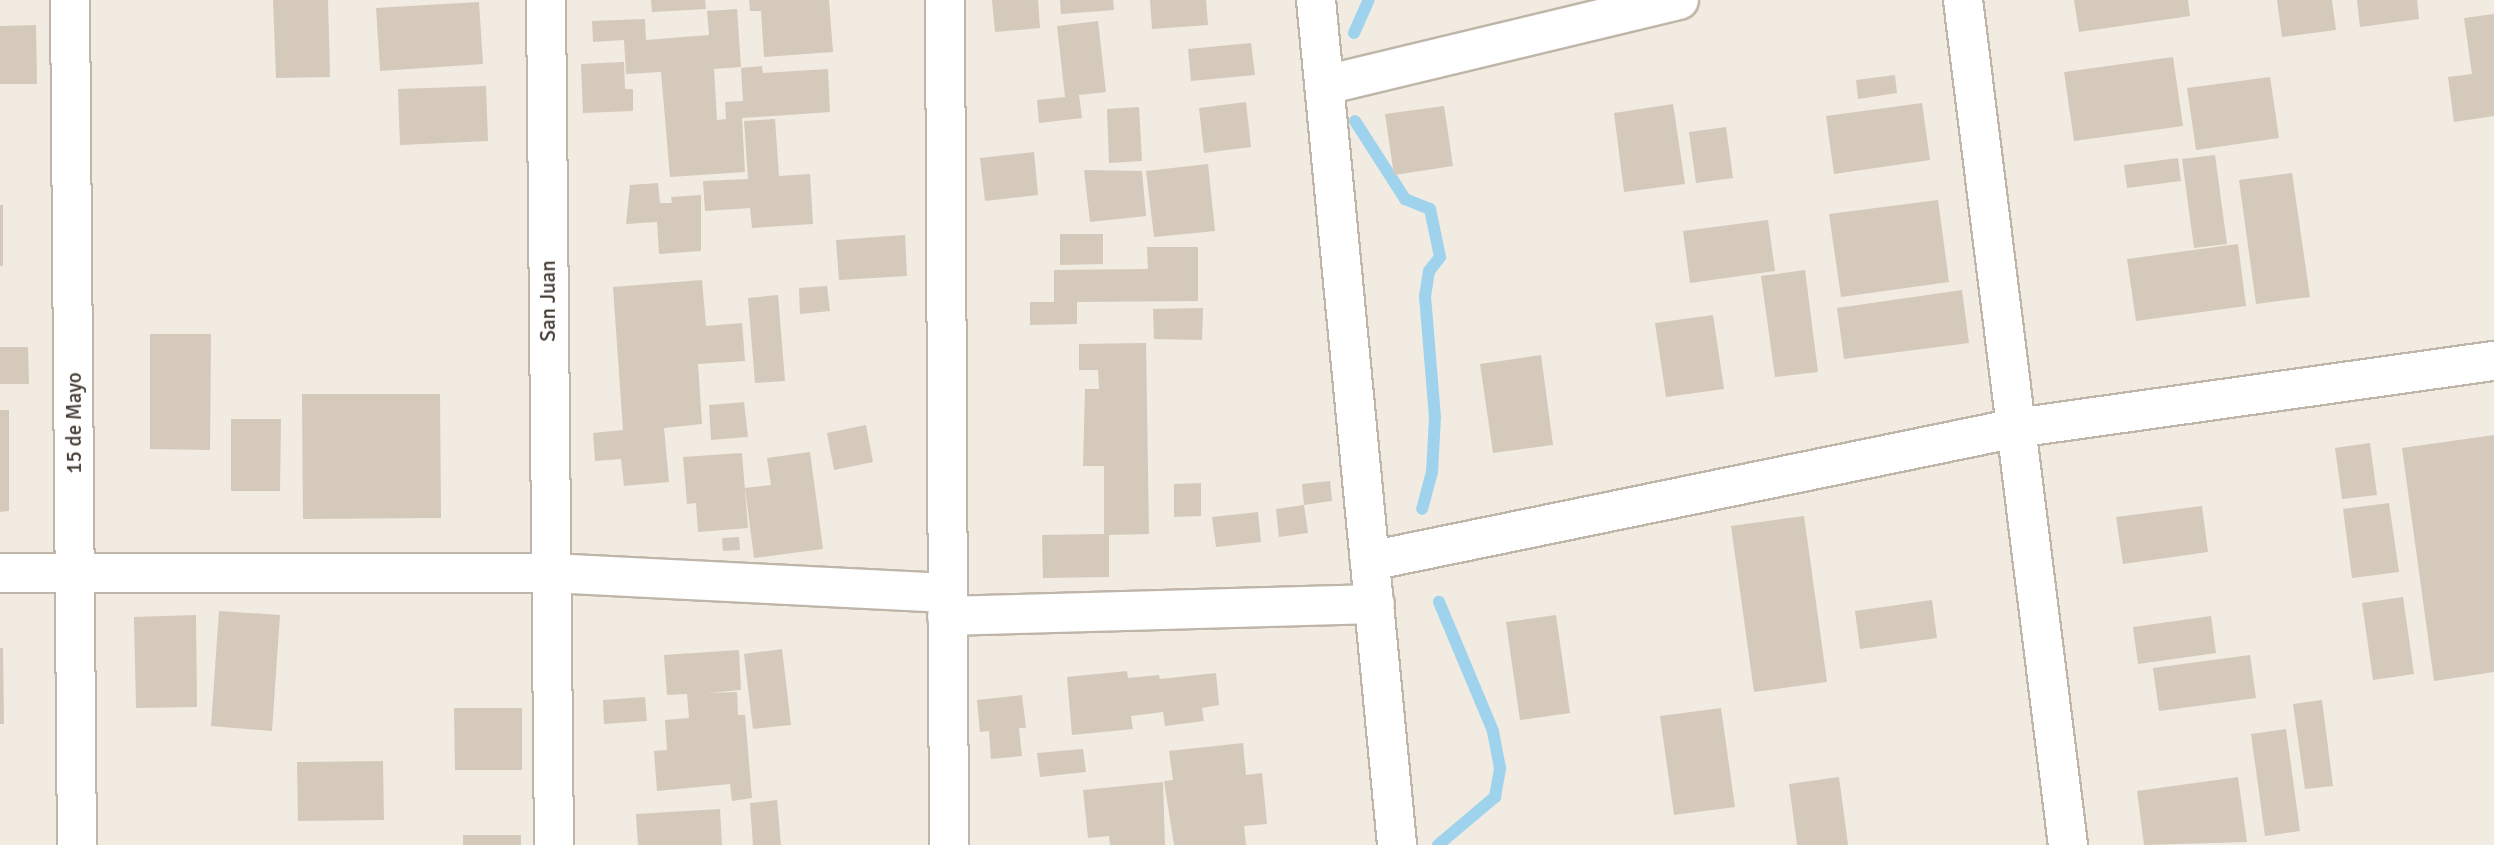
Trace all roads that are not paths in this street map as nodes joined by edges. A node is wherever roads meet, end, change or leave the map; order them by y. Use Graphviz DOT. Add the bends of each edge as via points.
graph roads {
  1 [pos="70,0"];
  2 [pos="546,0"];
  3 [pos="945,0"];
  4 [pos="1316,0"];
  5 [pos="1679,0"];
  6 [pos="1963,0"];
  7 [pos="1325,85"];
  8 [pos="2494,361"];
  9 [pos="2016,428"];
  10 [pos="1370,561"];
  11 [pos="0,573"];
  12 [pos="75,573"];
  13 [pos="550,587"];
  14 [pos="947,604"];
  15 [pos="1375,604"];
  16 [pos="77,845"];
  17 [pos="554,845"];
  18 [pos="949,845"];
  19 [pos="1397,845"];
  20 [pos="2067,845"];
  1 -- 12 [label="street, 15 de Mayo"];
  2 -- 13 [label="street, San Juan"];
  3 -- 14 [label="street"];
  4 -- 7 [label="street"];
  5 -- 7 [label="street"];
  6 -- 9 [label="street"];
  7 -- 10 [label="street"];
  8 -- 9 [label="street"];
  9 -- 10 [label="street"];
  9 -- 20 [label="street"];
  10 -- 15 [label="street"];
  11 -- 12 [label="street"];
  12 -- 13 [label="street"];
  12 -- 16 [label="street, 15 de Mayo"];
  13 -- 14 [label="street"];
  13 -- 17 [label="street, San Juan"];
  14 -- 15 [label="street"];
  14 -- 18 [label="street"];
  15 -- 19 [label="street"];
}
